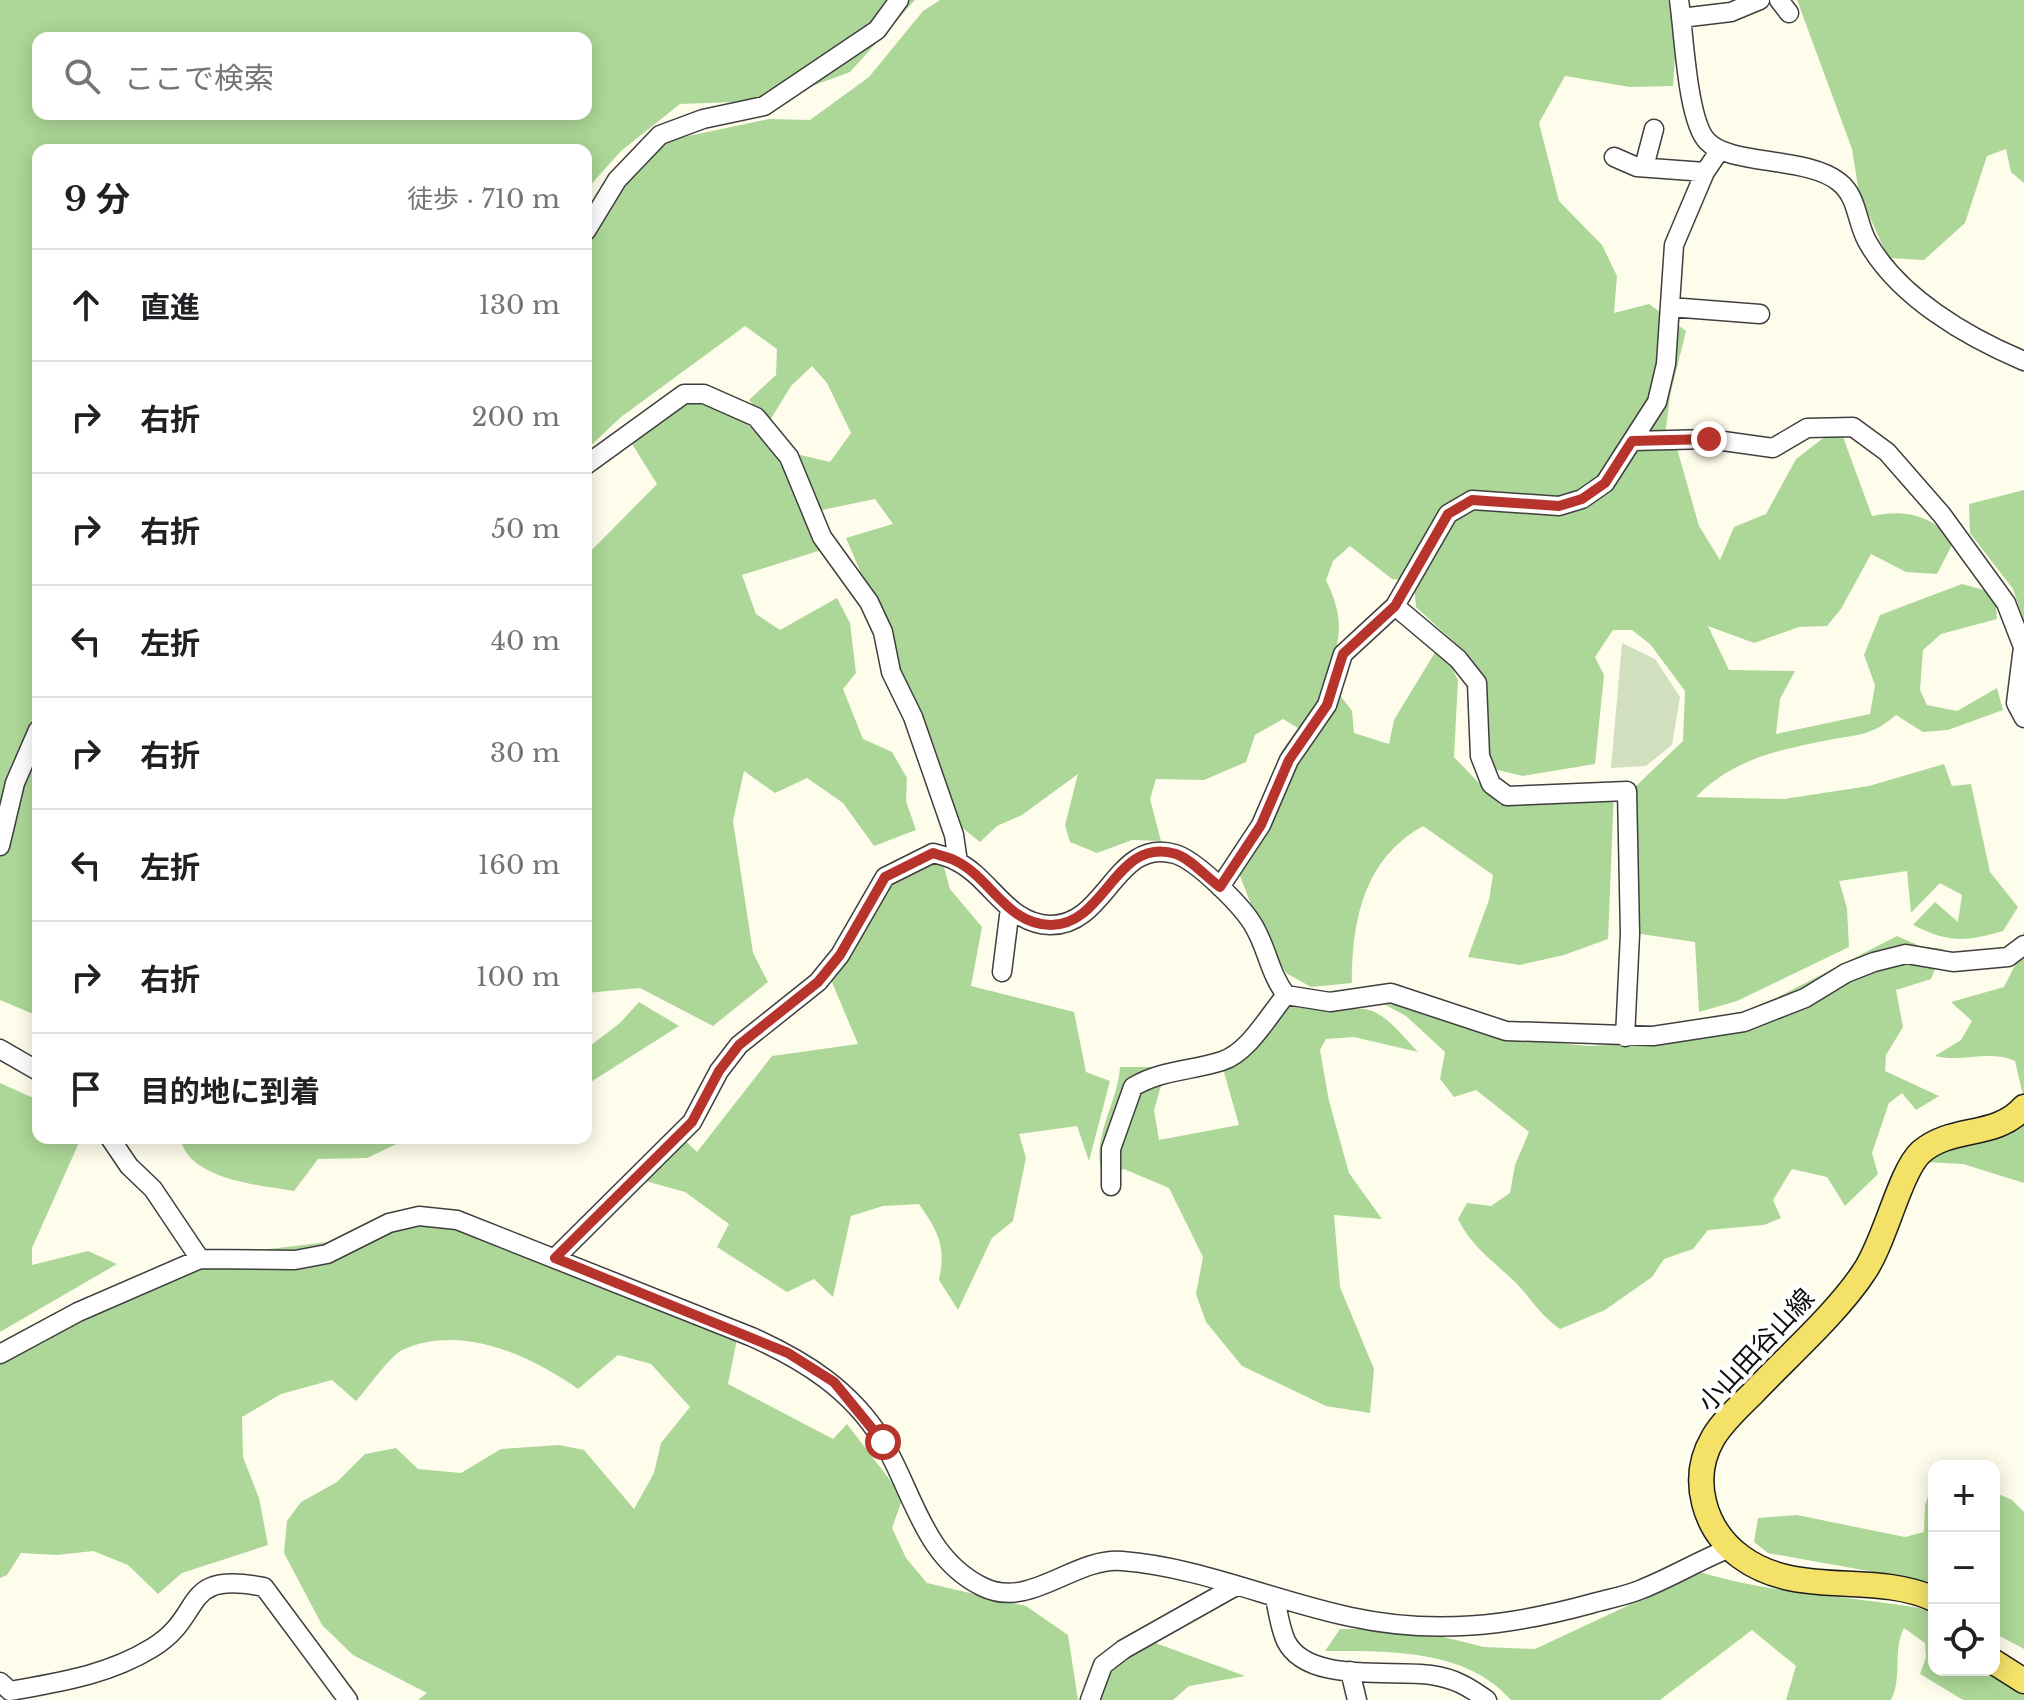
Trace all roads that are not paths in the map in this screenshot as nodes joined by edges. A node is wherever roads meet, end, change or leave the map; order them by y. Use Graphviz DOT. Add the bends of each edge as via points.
graph roads {
  1 [pos="899,0"];
  2 [pos="1760,0"];
  3 [pos="1680,9"];
  4 [pos="1654,129"];
  5 [pos="1720,150"];
  6 [pos="1614,157"];
  7 [pos="1644,167"];
  8 [pos="1705,172"];
  9 [pos="592,221"];
  10 [pos="1670,307"];
  11 [pos="1760,314"];
  12 [pos="2024,361"];
  13 [pos="1632,441"];
  14 [pos="592,461"];
  15 [pos="1395,606"];
  16 [pos="2024,718"];
  17 [pos="32,744"];
  18 [pos="0,846"];
  19 [pos="958,862"];
  20 [pos="1220,887"];
  21 [pos="1010,908"];
  22 [pos="2024,945"];
  23 [pos="1002,972"];
  24 [pos="1286,995"];
  25 [pos="1625,1037"];
  26 [pos="0,1049"];
  27 [pos="32,1068"];
  28 [pos="2024,1107"];
  29 [pos="114,1144"];
  30 [pos="1111,1186"];
  31 [pos="555,1258"];
  32 [pos="200,1259"];
  33 [pos="0,1354"];
  34 [pos="1730,1548"];
  35 [pos="1236,1586"];
  36 [pos="1928,1597"];
  37 [pos="1275,1598"];
  38 [pos="2000,1666"];
  39 [pos="1350,1671"];
  40 [pos="2024,1681"];
  41 [pos="0,1682"];
  42 [pos="348,1700"];
  43 [pos="1090,1700"];
  44 [pos="1357,1700"];
  45 [pos="1487,1700"];
  1 -- 9 [label="street" via="877,30 764,106 660,135 617,180"];
  2 -- 3 [label="street" via="1731,12"];
  3 -- 5 [label="street" via="1691,112 1706,140"];
  4 -- 7 [label="street"];
  5 -- 8 [label="street"];
  5 -- 12 [label="street" via="1799,166 1837,180 1852,196 1867,240 1899,282 1936,313"];
  6 -- 7 [label="street"];
  7 -- 8 [label="street"];
  8 -- 10 [label="street" via="1674,245"];
  10 -- 11 [label="street"];
  10 -- 13 [label="street" via="1657,402"];
  13 -- 15 [label="street" via="1605,483 1582,499 1559,506 1472,500 1448,514"];
  13 -- 16 [label="street" via="1709,439 1773,448 1807,428 1853,427 1887,452 1942,515 2006,603 2023,647 2016,703"];
  14 -- 19 [label="street" via="684,394 704,394 756,417 789,457 822,537 869,602 883,632 891,672 913,717 954,835"];
  15 -- 20 [label="street" via="1343,654 1327,705 1289,760 1261,825"];
  15 -- 25 [label="street" via="1458,659 1477,683 1480,756 1491,784 1507,796 1627,791 1630,934"];
  17 -- 18 [label="street" via="15,783"];
  19 -- 21 [label="street"];
  19 -- 31 [label="street" via="933,853 885,877 840,955 818,982 739,1045 692,1122"];
  20 -- 21 [label="street" via="1176,854 1151,853 1124,865 1102,897 1077,920 1033,923"];
  20 -- 24 [label="street" via="1253,924 1274,979"];
  21 -- 23 [label="street"];
  22 -- 25 [label="street" via="2008,957 1953,962 1906,954 1846,973 1805,998 1744,1022 1686,1034"];
  24 -- 25 [label="street" via="1330,1002 1391,993 1506,1031"];
  24 -- 30 [label="street" via="1243,1048 1223,1061 1151,1076 1133,1087 1111,1149"];
  26 -- 27 [label="street"];
  28 -- 34 [label="main road, 小山田谷山線" via="1995,1128 1935,1142 1912,1162 1862,1276 1719,1428 1704,1465 1702,1496 1710,1523"];
  29 -- 32 [label="street" via="153,1189"];
  31 -- 32 [label="street" via="457,1220 419,1216 389,1223 327,1254 295,1260"];
  31 -- 35 [label="street" via="752,1337 834,1382 883,1442 923,1530 952,1564 984,1588 1023,1592 1097,1563 1119,1560"];
  32 -- 33 [label="street" via="78,1312"];
  34 -- 36 [label="main road, 小山田谷山線" via="1779,1576"];
  34 -- 37 [label="street" via="1641,1590 1524,1622 1433,1628 1353,1618"];
  35 -- 37 [label="street"];
  35 -- 43 [label="street" via="1103,1665"];
  37 -- 39 [label="street" via="1286,1642 1299,1657 1322,1668"];
  38 -- 40 [label="main road"];
  39 -- 44 [label="street"];
  39 -- 45 [label="street" via="1431,1675 1463,1683"];
  41 -- 42 [label="street" via="10,1691 95,1675 151,1649 181,1627 201,1590 217,1582 239,1582 264,1587"];
}
